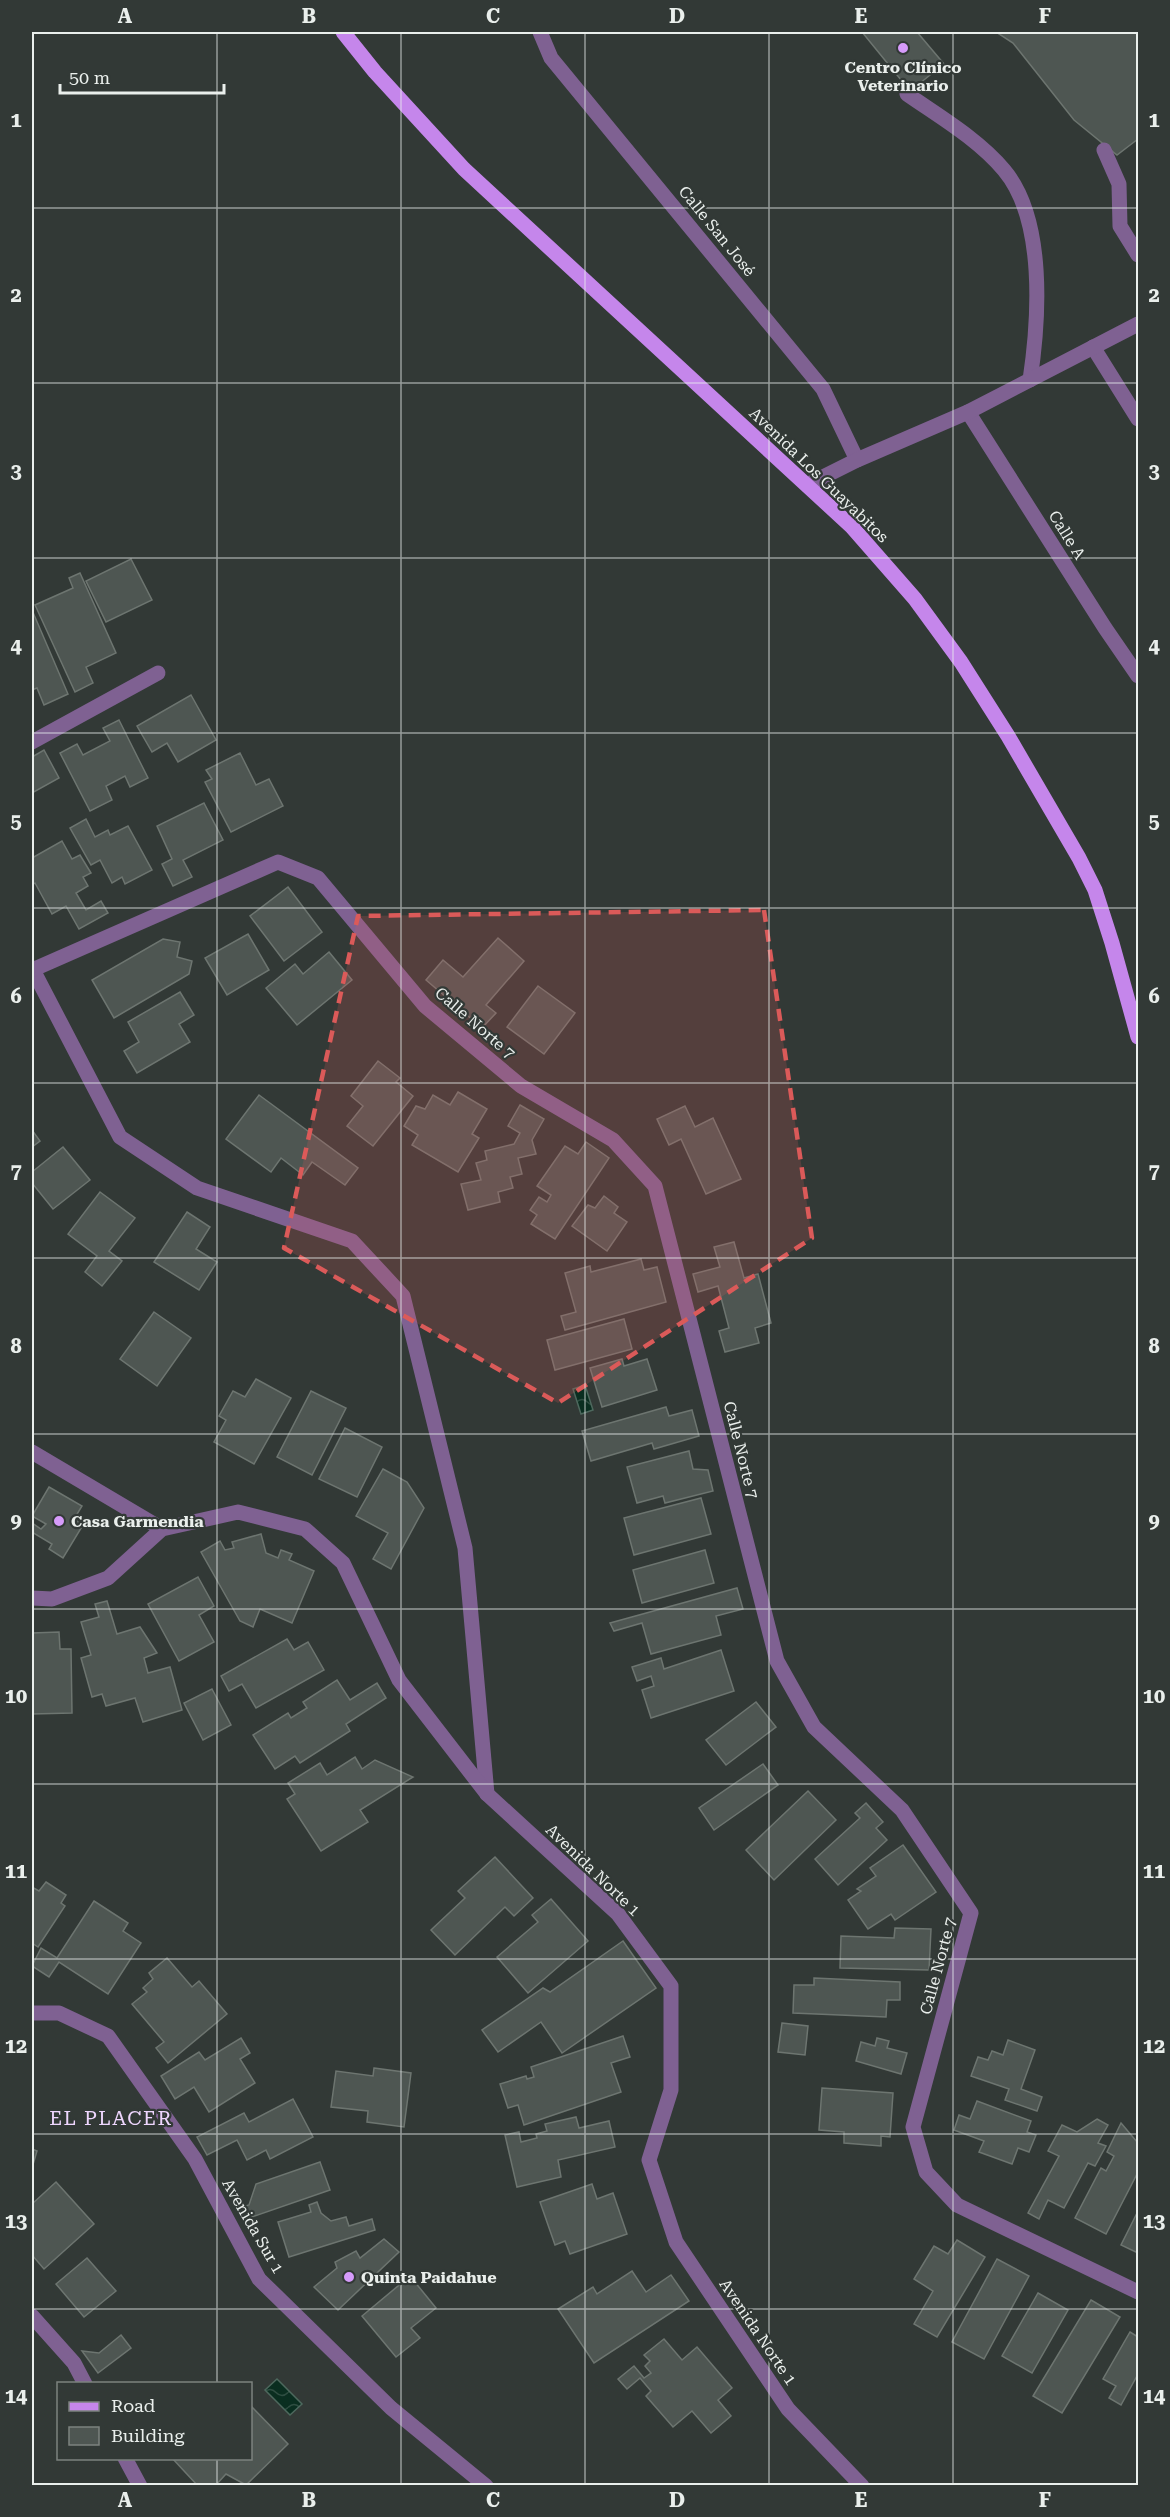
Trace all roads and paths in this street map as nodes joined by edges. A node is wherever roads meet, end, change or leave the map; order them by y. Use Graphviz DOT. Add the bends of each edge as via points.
graph roads {
  1 [pos="343,32"];
  2 [pos="540,32"];
  3 [pos="907,94"];
  4 [pos="1104,150"];
  5 [pos="1138,255"];
  6 [pos="1138,324"];
  7 [pos="1094,347"];
  8 [pos="1030,380"];
  9 [pos="968,412"];
  10 [pos="1138,419"];
  11 [pos="857,460"];
  12 [pos="807,485"];
  13 [pos="158,673"];
  14 [pos="1138,676"];
  15 [pos="32,742"];
  16 [pos="32,969"];
  17 [pos="1138,1037"];
  18 [pos="32,1452"];
  19 [pos="162,1529"];
  20 [pos="32,1599"];
  21 [pos="487,1794"];
  22 [pos="32,2013"];
  23 [pos="1138,2292"];
  24 [pos="32,2316"];
  25 [pos="84,2382"];
  26 [pos="126,2460"];
  27 [pos="140,2486"];
  28 [pos="486,2486"];
  29 [pos="862,2486"];
  1 -- 12 [label="main road, Avenida Los Guayabitos" via="464,170"];
  2 -- 11 [label="street, Calle San José" via="551,58 823,390"];
  3 -- 8 [label="street" via="965,134 1004,170 1020,194 1037,284 1037,332"];
  4 -- 5 [label="street" via="1119,184 1120,226"];
  6 -- 7 [label="street"];
  7 -- 8 [label="street"];
  7 -- 10 [label="street"];
  8 -- 9 [label="street"];
  9 -- 11 [label="street"];
  9 -- 14 [label="street, Calle A"];
  11 -- 12 [label="street"];
  12 -- 17 [label="main road, Avenida Los Guayabitos" via="852,527 915,599 1008,736 1095,890"];
  13 -- 15 [label="street"];
  16 -- 21 [label="street" via="120,1137 197,1188 352,1240 403,1296 465,1548"];
  16 -- 23 [label="street, Calle Norte 7" via="278,862 318,878 425,1006 521,1086 613,1140 655,1186 777,1661 814,1726 902,1810 971,1913 913,2127 926,2172 957,2205"];
  18 -- 19 [label="street"];
  19 -- 20 [label="street" via="108,1578 52,1599"];
  19 -- 21 [label="street, Avenida Norte 1" via="238,1512 305,1529 343,1563 399,1680"];
  21 -- 29 [label="street, Avenida Norte 1" via="618,1914 671,1986 671,2090 649,2160 676,2242 788,2409"];
  22 -- 28 [label="street, Avenida Sur 1" via="59,2013 108,2036 195,2159 259,2279 391,2408"];
  24 -- 25 [label="street" via="74,2363"];
  26 -- 27 [label="street"];
}
